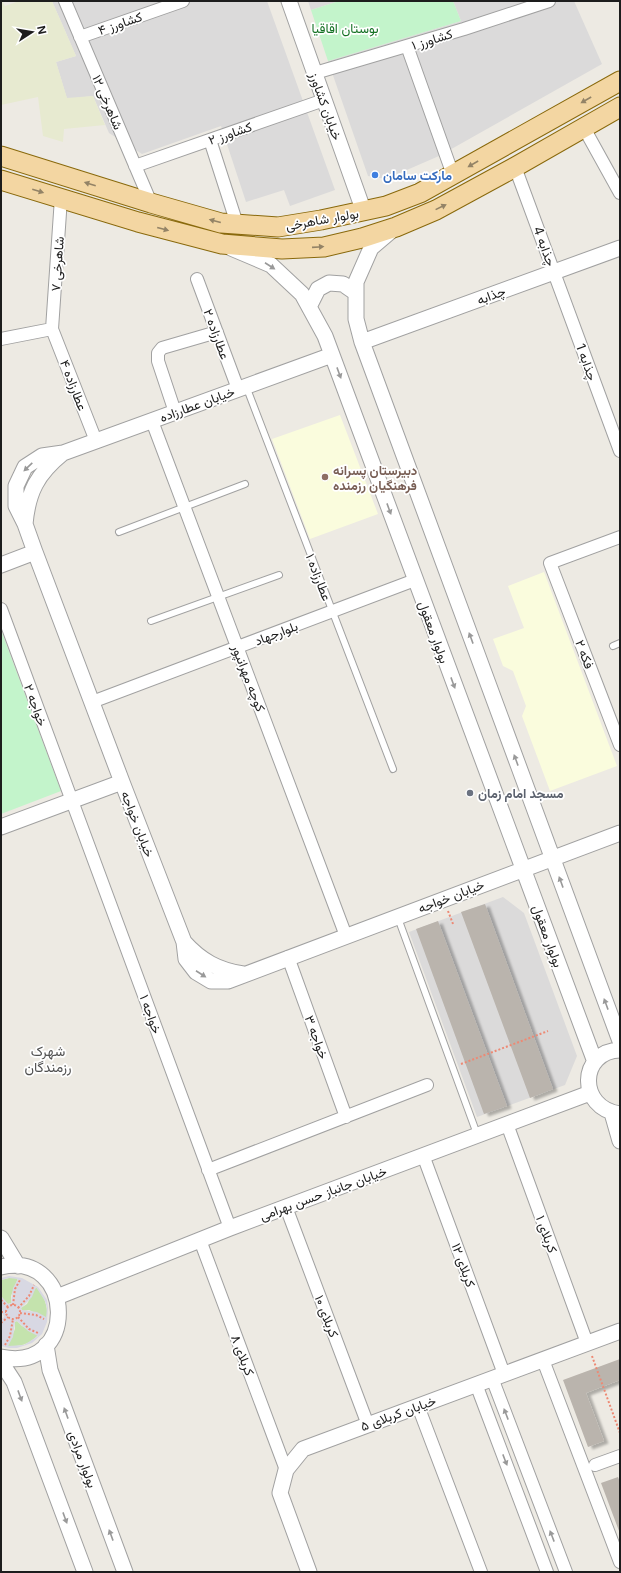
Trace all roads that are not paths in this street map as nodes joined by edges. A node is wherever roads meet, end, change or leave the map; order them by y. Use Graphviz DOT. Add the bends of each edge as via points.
graph roads {
  1 [pos="65,1"];
  2 [pos="183,1"];
  3 [pos="289,1"];
  4 [pos="549,1"];
  5 [pos="80,37"];
  6 [pos="406,46"];
  7 [pos="315,73"];
  8 [pos="620,81"];
  9 [pos="324,100"];
  10 [pos="620,107"];
  11 [pos="584,128"];
  12 [pos="210,140"];
  13 [pos="1,156"];
  14 [pos="135,166"];
  15 [pos="516,167"];
  16 [pos="454,175"];
  17 [pos="1,180"];
  18 [pos="617,188"];
  19 [pos="61,198"];
  20 [pos="151,203"];
  21 [pos="364,212"];
  22 [pos="237,224"];
  23 [pos="396,227"];
  24 [pos="222,244"];
  25 [pos="620,248"];
  26 [pos="554,273"];
  27 [pos="197,279"];
  28 [pos="356,293"];
  29 [pos="309,307"];
  30 [pos="52,329"];
  31 [pos="216,332"];
  32 [pos="1,339"];
  33 [pos="362,342"];
  34 [pos="332,355"];
  35 [pos="242,388"];
  36 [pos="175,412"];
  37 [pos="152,421"];
  38 [pos="96,441"];
  39 [pos="620,451"];
  40 [pos="245,484"];
  41 [pos="184,507"];
  42 [pos="119,532"];
  43 [pos="620,538"];
  44 [pos="35,552"];
  45 [pos="1,565"];
  46 [pos="279,575"];
  47 [pos="415,580"];
  48 [pos="218,597"];
  49 [pos="1,609"];
  50 [pos="332,611"];
  51 [pos="152,621"];
  52 [pos="620,643"];
  53 [pos="613,646"];
  54 [pos="237,647"];
  55 [pos="92,702"];
  56 [pos="620,745"];
  57 [pos="393,769"];
  58 [pos="122,782"];
  59 [pos="72,801"];
  60 [pos="1,827"];
  61 [pos="620,833"];
  62 [pos="552,858"];
  63 [pos="523,869"];
  64 [pos="398,916"];
  65 [pos="346,936"];
  66 [pos="288,958"];
  67 [pos="620,1041"];
  68 [pos="620,1050"];
  69 [pos="595,1062"];
  70 [pos="428,1085"];
  71 [pos="590,1093"];
  72 [pos="616,1113"];
  73 [pos="346,1117"];
  74 [pos="507,1124"];
  75 [pos="478,1135"];
  76 [pos="620,1141"];
  77 [pos="423,1155"];
  78 [pos="208,1170"];
  79 [pos="286,1207"];
  80 [pos="230,1228"];
  81 [pos="1,1238"];
  82 [pos="200,1240"];
  83 [pos="1,1267"];
  84 [pos="17,1271"];
  85 [pos="57,1297"];
  86 [pos="620,1331"];
  87 [pos="42,1342"];
  88 [pos="587,1343"];
  89 [pos="3,1352"];
  90 [pos="543,1360"];
  91 [pos="498,1376"];
  92 [pos="476,1384"];
  93 [pos="418,1406"];
  94 [pos="368,1425"];
  95 [pos="620,1456"];
  96 [pos="595,1465"];
  97 [pos="286,1470"];
  98 [pos="620,1562"];
  99 [pos="85,1572"];
  100 [pos="125,1572"];
  101 [pos="309,1572"];
  102 [pos="481,1572"];
  103 [pos="547,1572"];
  104 [pos="566,1572"];
  1 -- 5 [label="street, شاهرخی ۱۲"];
  2 -- 5 [label="street, کشاورز ۴"];
  3 -- 7 [label="street, خیابان کشاورز"];
  4 -- 6 [label="street, کشاورز ۱"];
  5 -- 14 [label="street, شاهرخی ۱۲"];
  6 -- 7 [label="street, کشاورز ۱"];
  6 -- 16 [label="street"];
  7 -- 9 [label="street, خیابان کشاورز"];
  8 -- 16 [label="main road, بولوار شاهرخی, one-way"];
  9 -- 12 [label="street, کشاورز ۲"];
  9 -- 21 [label="street, خیابان کشاورز"];
  10 -- 11 [label="main road, بولوار شاهرخی"];
  11 -- 15 [label="main road, بولوار شاهرخی"];
  11 -- 18 [label="street"];
  12 -- 14 [label="street, کشاورز ۲"];
  12 -- 22 [label="street"];
  20 -- 13 [label="main road, بولوار شاهرخی, one-way"];
  14 -- 20 [label="street, شاهرخی ۱۲"];
  23 -- 15 [label="main road, بولوار شاهرخی, one-way" via="467,194"];
  15 -- 26 [label="street, چذابه 4"];
  16 -- 21 [label="main road, بولوار شاهرخی" via="420,193"];
  17 -- 19 [label="main road, بولوار شاهرخی, one-way"];
  19 -- 24 [label="main road, بولوار شاهرخی, one-way"];
  19 -- 30 [label="street, شاهرخی ۷"];
  22 -- 20 [label="main road, بولوار شاهرخی, one-way" via="221,223"];
  21 -- 22 [label="main road, بولوار شاهرخی" via="278,227"];
  24 -- 23 [label="main road, بولوار شاهرخی, one-way" via="282,249 324,247"];
  23 -- 28 [label="street" via="371,248 356,282"];
  24 -- 29 [label="street, بولوار معقول, one-way" via="271,265 302,294"];
  25 -- 26 [label="street, چذابه"];
  26 -- 33 [label="street, چذابه"];
  26 -- 39 [label="street, چذابه 1"];
  27 -- 31 [label="street, عطارزاده ۲"];
  28 -- 29 [label="street" via="343,284 329,283 318,289"];
  28 -- 33 [label="street" via="356,319"];
  29 -- 34 [label="street, بولوار معقول"];
  30 -- 32 [label="street"];
  30 -- 38 [label="street, عطارزاده ۴"];
  31 -- 35 [label="street, عطارزاده ۲"];
  31 -- 36 [label="street" via="162,348 158,353 158,362"];
  62 -- 33 [label="street, one-way"];
  34 -- 35 [label="street, خیابان عطارزاده"];
  34 -- 47 [label="street, بولوار معقول, one-way"];
  35 -- 36 [label="street, خیابان عطارزاده"];
  35 -- 50 [label="lane, عطارزاده ۱"];
  36 -- 37 [label="street, خیابان عطارزاده"];
  37 -- 38 [label="street, خیابان عطارزاده"];
  37 -- 41 [label="street, کوچه مهرانپور"];
  38 -- 44 [label="street, خیابان عطارزاده" via="63,453 42,456 25,467 16,486 16,506"];
  40 -- 41 [label="lane"];
  41 -- 42 [label="lane"];
  41 -- 48 [label="street, کوچه مهرانپور"];
  43 -- 56 [label="street, فکه ۲" via="550,563"];
  44 -- 45 [label="street"];
  44 -- 55 [label="street, خیابان عطارزاده"];
  46 -- 48 [label="lane"];
  47 -- 50 [label="street, بلوارجهاد"];
  47 -- 63 [label="street, بولوار معقول, one-way"];
  48 -- 51 [label="lane"];
  48 -- 54 [label="street, کوچه مهرانپور"];
  49 -- 59 [label="street, خواجه ۲"];
  50 -- 54 [label="street, بلوارجهاد"];
  50 -- 57 [label="lane, عطارزاده ۱"];
  52 -- 53 [label="lane"];
  54 -- 55 [label="street, بلوارجهاد"];
  54 -- 65 [label="street, کوچه مهرانپور"];
  55 -- 58 [label="street, خیابان عطارزاده"];
  58 -- 59 [label="street, خیابان خواجه"];
  58 -- 66 [label="street, خیابان خواجه" via="184,942 186,958 196,972 211,981 228,981"];
  59 -- 60 [label="street, خیابان خواجه"];
  59 -- 78 [label="street, خواجه ۱"];
  61 -- 62 [label="street, خیابان خواجه"];
  62 -- 63 [label="street, خیابان خواجه"];
  67 -- 62 [label="street, one-way"];
  63 -- 64 [label="street, خیابان خواجه"];
  63 -- 69 [label="street, بولوار معقول"];
  64 -- 65 [label="street, خیابان خواجه"];
  64 -- 75 [label="lane"];
  65 -- 66 [label="street, خیابان خواجه"];
  66 -- 73 [label="street, خواجه ۳"];
  68 -- 69 [label="street" via="608,1052"];
  69 -- 71 [label="street" via="588,1082"];
  70 -- 73 [label="street"];
  71 -- 72 [label="street" via="603,1109"];
  71 -- 74 [label="street, خیابان جانباز حسن بهرامی"];
  72 -- 76 [label="street"];
  73 -- 78 [label="street"];
  74 -- 75 [label="street, خیابان جانباز حسن بهرامی"];
  74 -- 88 [label="street, کربلای ۱"];
  75 -- 77 [label="street, خیابان جانباز حسن بهرامی"];
  77 -- 79 [label="street, خیابان جانباز حسن بهرامی"];
  77 -- 91 [label="street, کربلای ۱۲"];
  78 -- 80 [label="street, خواجه ۱"];
  79 -- 80 [label="street, خیابان جانباز حسن بهرامی"];
  79 -- 94 [label="street, کربلای ۱۰"];
  80 -- 82 [label="street, خیابان جانباز حسن بهرامی"];
  81 -- 84 [label="street"];
  82 -- 85 [label="street, خیابان جانباز حسن بهرامی"];
  82 -- 97 [label="street, کربلای ۸"];
  83 -- 84 [label="street"];
  84 -- 85 [label="street" via="28,1268 41,1276 52,1287"];
  85 -- 87 [label="street" via="59,1317 55,1332"];
  86 -- 88 [label="street, خیابان کربلای ۵"];
  87 -- 89 [label="street" via="38,1352 29,1357 18,1359"];
  100 -- 87 [label="street, بولوار مرادی, one-way"];
  88 -- 90 [label="street, خیابان کربلای ۵"];
  89 -- 99 [label="street, one-way"];
  90 -- 91 [label="street, خیابان کربلای ۵"];
  90 -- 98 [label="street"];
  91 -- 92 [label="street, خیابان کربلای ۵"];
  104 -- 91 [label="street, کربلای ۱۲, one-way"];
  92 -- 93 [label="street, خیابان کربلای ۵"];
  92 -- 103 [label="street, one-way"];
  93 -- 94 [label="street, خیابان کربلای ۵"];
  93 -- 102 [label="street"];
  94 -- 97 [label="street, خیابان کربلای ۵" via="303,1449"];
  95 -- 96 [label="street"];
  97 -- 101 [label="street, خیابان کربلای ۵" via="280,1494"];
}
